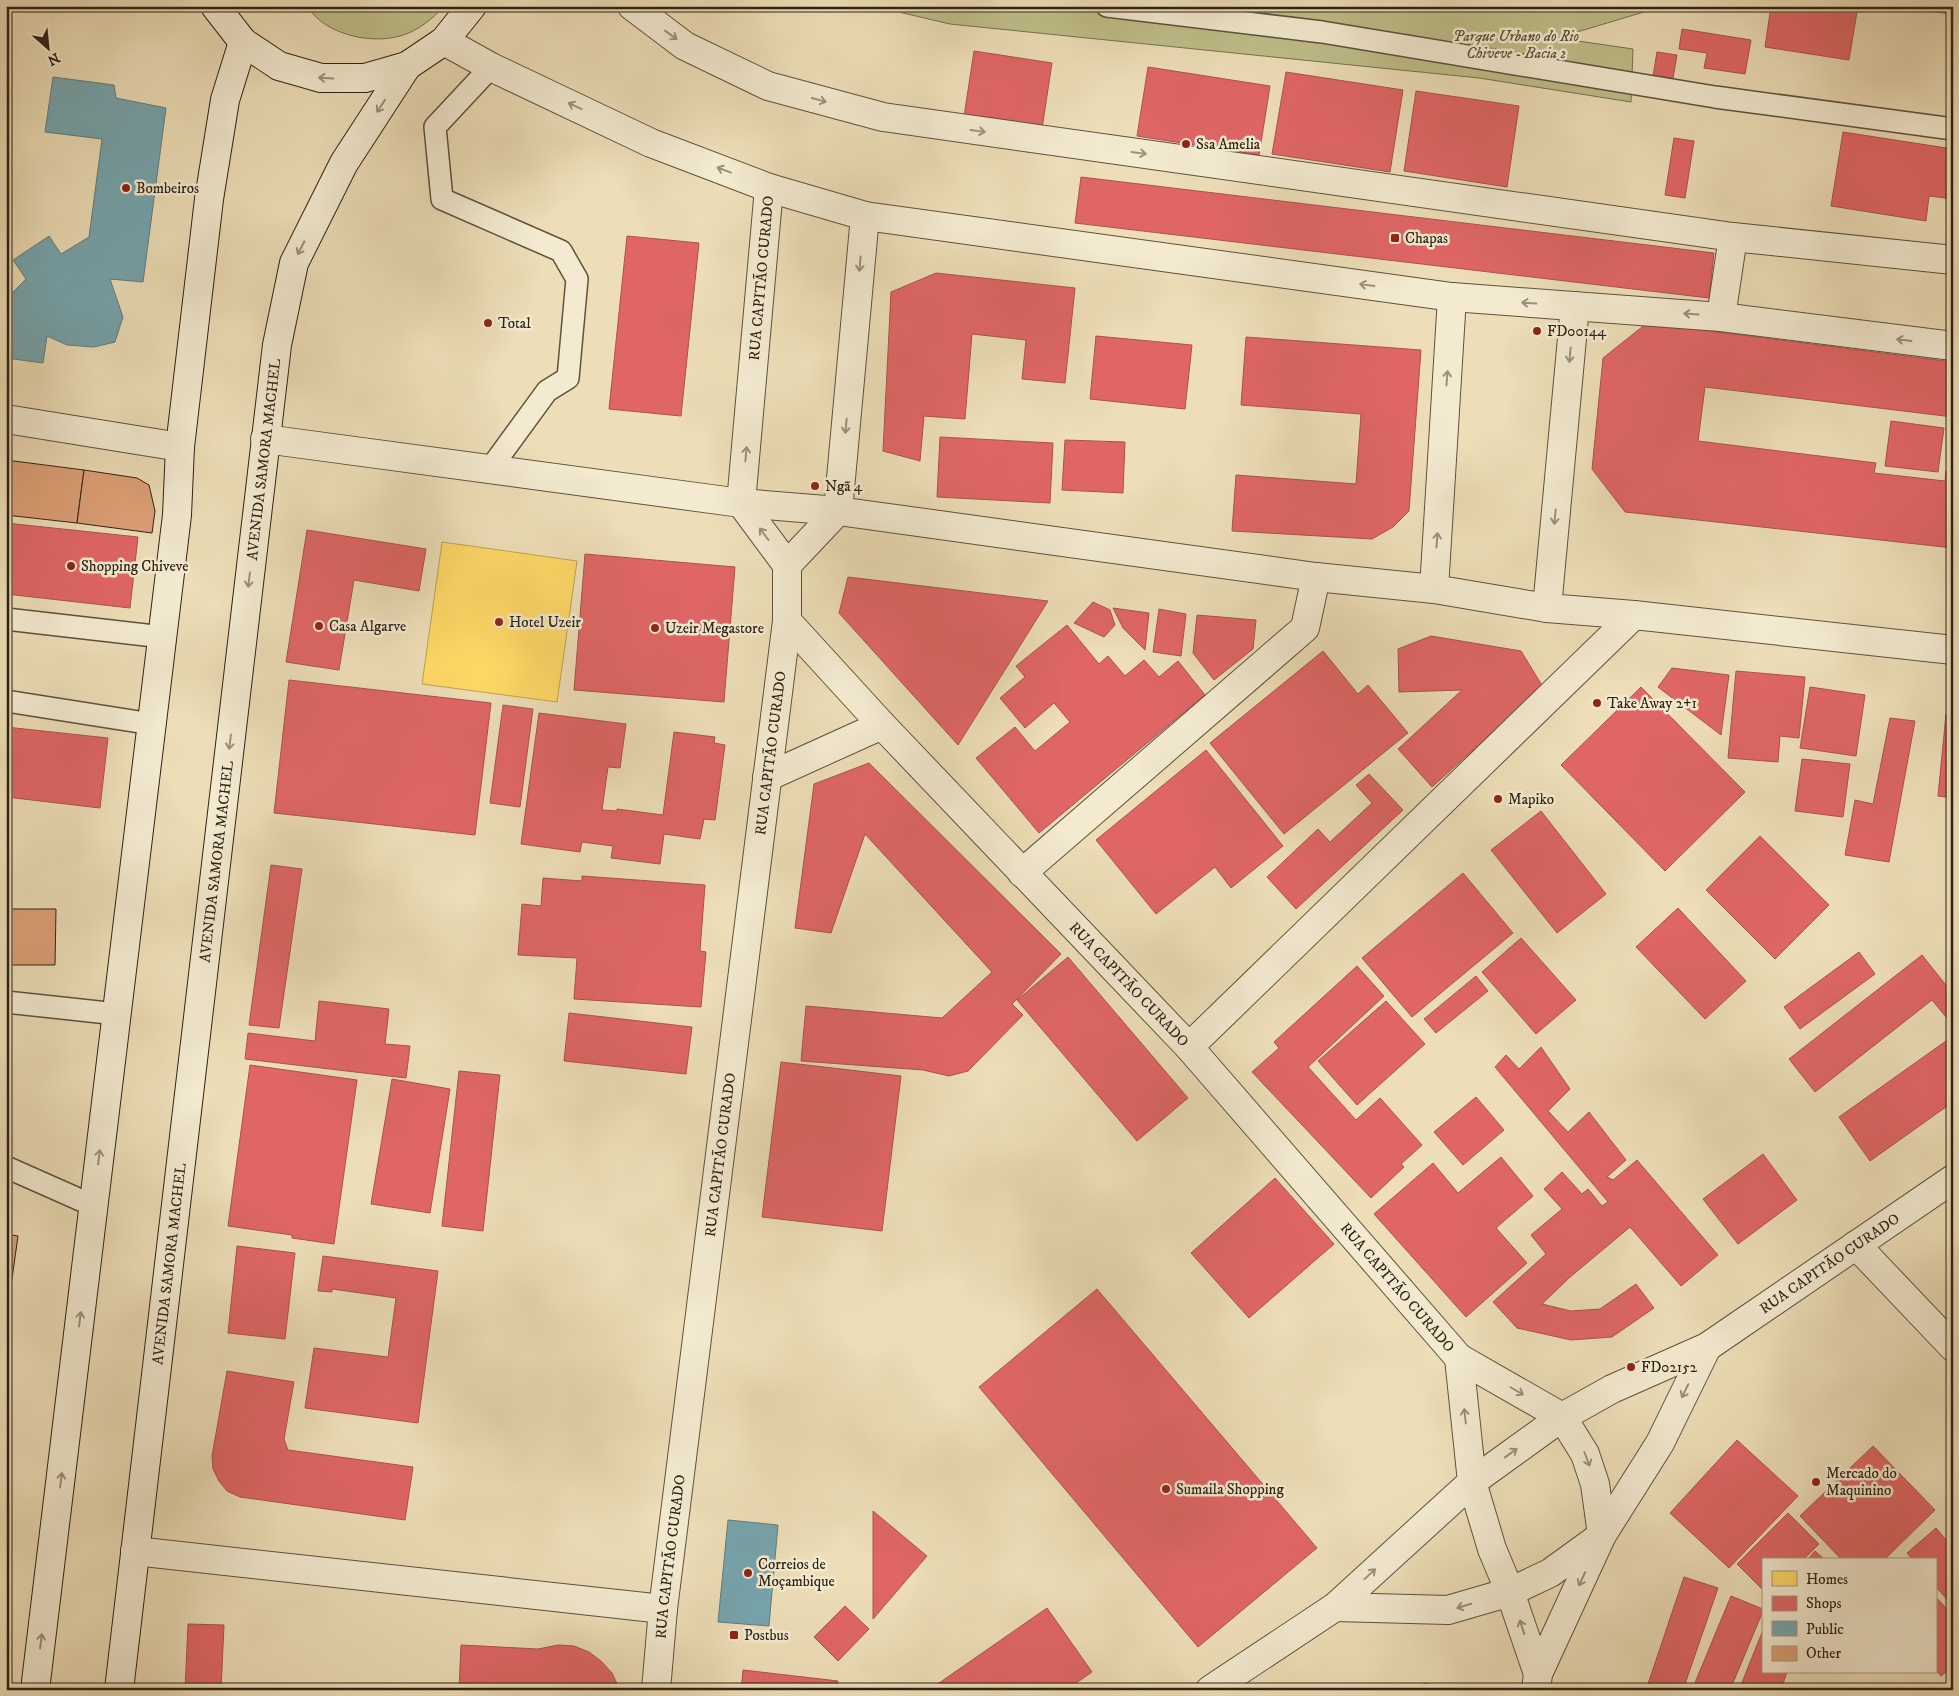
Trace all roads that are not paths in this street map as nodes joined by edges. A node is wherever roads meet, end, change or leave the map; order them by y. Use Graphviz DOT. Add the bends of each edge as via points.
graph roads {
  1 [pos="215,6"];
  2 [pos="472,6"];
  3 [pos="632,6"];
  4 [pos="1107,6"];
  5 [pos="444,41"];
  6 [pos="243,42"];
  7 [pos="407,66"];
  8 [pos="491,67"];
  9 [pos="1953,129"];
  10 [pos="769,188"];
  11 [pos="865,216"];
  12 [pos="1733,237"];
  13 [pos="1953,260"];
  14 [pos="1452,297"];
  15 [pos="1575,306"];
  16 [pos="1721,316"];
  17 [pos="1953,346"];
  18 [pos="6,419"];
  19 [pos="266,439"];
  20 [pos="180,446"];
  21 [pos="490,469"];
  22 [pos="741,503"];
  23 [pos="838,511"];
  24 [pos="788,565"];
  25 [pos="1316,577"];
  26 [pos="1434,589"];
  27 [pos="1547,608"];
  28 [pos="1634,615"];
  29 [pos="6,619"];
  30 [pos="787,621"];
  31 [pos="163,637"];
  32 [pos="1953,650"];
  33 [pos="6,701"];
  34 [pos="152,724"];
  35 [pos="882,725"];
  36 [pos="767,777"];
  37 [pos="1022,873"];
  38 [pos="6,1002"];
  39 [pos="117,1014"];
  40 [pos="1189,1047"];
  41 [pos="6,1167"];
  42 [pos="1953,1180"];
  43 [pos="94,1206"];
  44 [pos="1856,1245"];
  45 [pos="1707,1347"];
  46 [pos="1953,1347"];
  47 [pos="1459,1358"];
  48 [pos="1562,1417"];
  49 [pos="1472,1482"];
  50 [pos="1602,1535"];
  51 [pos="135,1551"];
  52 [pos="1510,1592"];
  53 [pos="1334,1607"];
  54 [pos="663,1609"];
  55 [pos="1537,1682"];
  56 [pos="35,1690"];
  57 [pos="119,1690"];
  58 [pos="656,1690"];
  59 [pos="1210,1690"];
  1 -- 6 [label="street"];
  2 -- 5 [label="street"];
  3 -- 12 [label="street, one-way" via="686,46 768,86 883,117"];
  4 -- 9 [label="lane" via="1322,32 1716,97"];
  5 -- 7 [label="street"];
  5 -- 8 [label="street, RUA CAPITÃO CURADO"];
  7 -- 6 [label="street, one-way" via="365,78 321,78 279,66"];
  6 -- 20 [label="street" via="225,100 209,199"];
  7 -- 19 [label="street, AVENIDA SAMORA MACHEL, one-way" via="344,163 294,263 277,345"];
  10 -- 8 [label="street, RUA CAPITÃO CURADO, one-way" via="651,142"];
  8 -- 21 [label="lane" via="435,127 442,199 561,251 577,279 568,378 547,391"];
  10 -- 11 [label="street"];
  22 -- 10 [label="street, RUA CAPITÃO CURADO, one-way"];
  14 -- 11 [label="street, one-way"];
  11 -- 23 [label="street, one-way"];
  12 -- 13 [label="street"];
  12 -- 16 [label="street"];
  15 -- 14 [label="street, one-way"];
  26 -- 14 [label="street, one-way"];
  16 -- 15 [label="street, one-way"];
  15 -- 27 [label="street, one-way"];
  17 -- 16 [label="street, one-way"];
  18 -- 20 [label="street"];
  19 -- 21 [label="street"];
  19 -- 51 [label="street, AVENIDA SAMORA MACHEL, one-way"];
  20 -- 31 [label="street" via="177,515"];
  21 -- 22 [label="street"];
  22 -- 23 [label="street"];
  24 -- 22 [label="street, one-way"];
  23 -- 24 [label="street"];
  23 -- 25 [label="street"];
  24 -- 30 [label="street, RUA CAPITÃO CURADO"];
  25 -- 26 [label="street"];
  25 -- 37 [label="street" via="1304,628"];
  26 -- 27 [label="street"];
  27 -- 28 [label="street"];
  28 -- 32 [label="street"];
  28 -- 40 [label="street"];
  29 -- 31 [label="lane"];
  30 -- 35 [label="street, RUA CAPITÃO CURADO"];
  30 -- 36 [label="street, RUA CAPITÃO CURADO"];
  31 -- 34 [label="street"];
  33 -- 34 [label="lane"];
  34 -- 39 [label="street"];
  35 -- 36 [label="street"];
  35 -- 37 [label="street, RUA CAPITÃO CURADO"];
  36 -- 54 [label="street, RUA CAPITÃO CURADO"];
  37 -- 40 [label="street, RUA CAPITÃO CURADO"];
  38 -- 39 [label="lane"];
  43 -- 39 [label="street, one-way"];
  40 -- 47 [label="street, RUA CAPITÃO CURADO"];
  41 -- 43 [label="lane"];
  42 -- 44 [label="street, RUA CAPITÃO CURADO"];
  56 -- 43 [label="street, one-way"];
  44 -- 45 [label="street, RUA CAPITÃO CURADO"];
  44 -- 46 [label="street"];
  45 -- 48 [label="street, RUA CAPITÃO CURADO" via="1612,1389"];
  45 -- 50 [label="street, one-way" via="1660,1443"];
  47 -- 48 [label="street, RUA CAPITÃO CURADO, one-way"];
  49 -- 47 [label="street, one-way"];
  49 -- 48 [label="street, RUA CAPITÃO CURADO, one-way"];
  48 -- 50 [label="street, one-way" via="1585,1454 1595,1484"];
  49 -- 52 [label="street" via="1492,1549"];
  53 -- 49 [label="street, RUA CAPITÃO CURADO, one-way"];
  50 -- 52 [label="street" via="1550,1573"];
  50 -- 55 [label="street, one-way"];
  51 -- 54 [label="street"];
  51 -- 57 [label="street, AVENIDA SAMORA MACHEL"];
  52 -- 53 [label="street, one-way" via="1448,1610"];
  55 -- 52 [label="street, one-way"];
  53 -- 59 [label="street, RUA CAPITÃO CURADO"];
  54 -- 58 [label="street, RUA CAPITÃO CURADO"];
}
